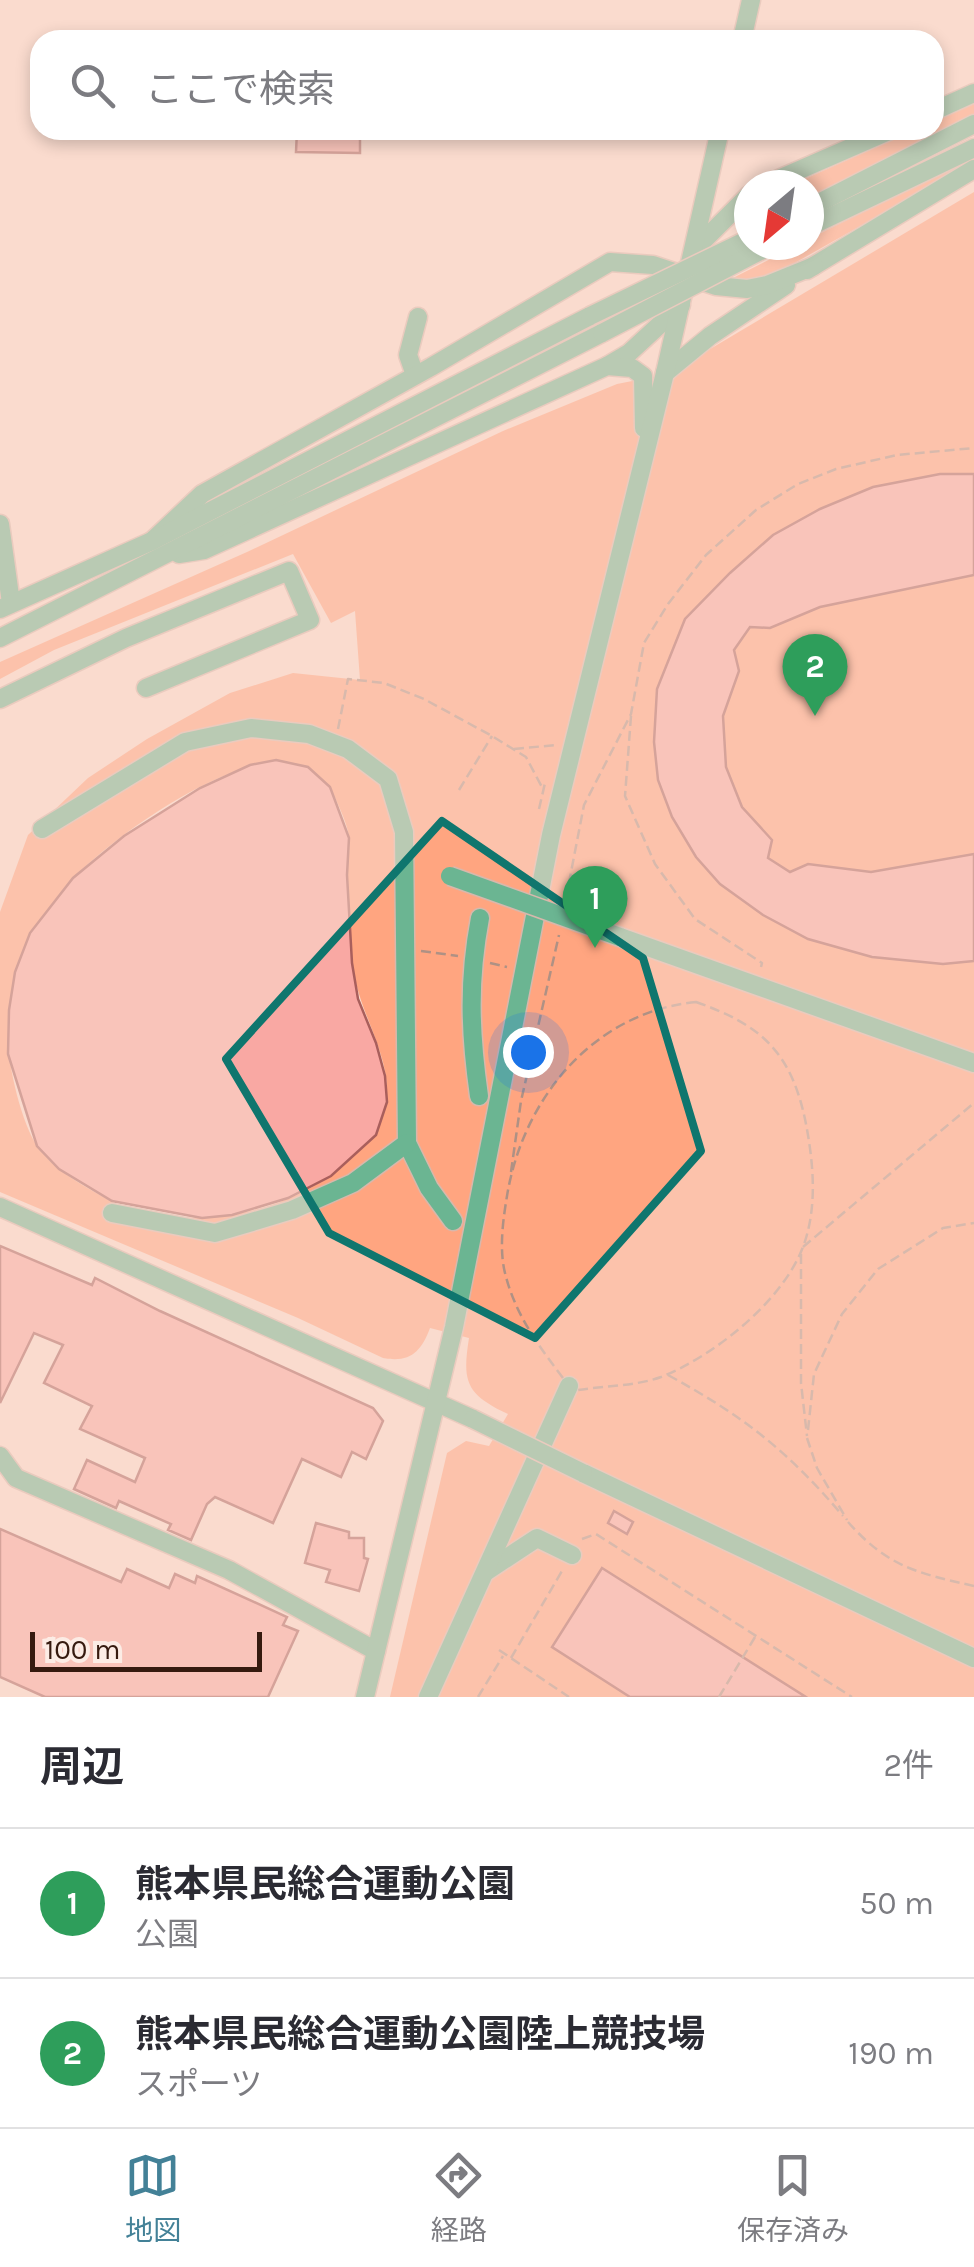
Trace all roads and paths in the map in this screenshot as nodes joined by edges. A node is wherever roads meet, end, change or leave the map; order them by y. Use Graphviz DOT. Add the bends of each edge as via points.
graph roads {
  1 [pos="751,0"];
  2 [pos="744,30"];
  3 [pos="974,93"];
  4 [pos="944,106"];
  5 [pos="974,124"];
  6 [pos="944,139"];
  7 [pos="718,140"];
  8 [pos="868,140"];
  9 [pos="943,140"];
  10 [pos="974,148"];
  11 [pos="974,169"];
  12 [pos="799,170"];
  13 [pos="824,200"];
  14 [pos="734,211"];
  15 [pos="824,220"];
  16 [pos="691,254"];
  17 [pos="734,255"];
  18 [pos="734,259"];
  19 [pos="814,266"];
  20 [pos="688,274"];
  21 [pos="681,304"];
  22 [pos="418,317"];
  23 [pos="607,366"];
  24 [pos="665,373"];
  25 [pos="415,375"];
  26 [pos="974,448"];
  27 [pos="644,454"];
  28 [pos="0,524"];
  29 [pos="157,549"];
  30 [pos="6,606"];
  31 [pos="0,638"];
  32 [pos="146,688"];
  33 [pos="0,699"];
  34 [pos="631,714"];
  35 [pos="338,730"];
  36 [pos="492,736"];
  37 [pos="559,745"];
  38 [pos="512,749"];
  39 [pos="543,789"];
  40 [pos="459,790"];
  41 [pos="42,829"];
  42 [pos="450,876"];
  43 [pos="563,913"];
  44 [pos="480,918"];
  45 [pos="560,931"];
  46 [pos="405,949"];
  47 [pos="472,958"];
  48 [pos="756,986"];
  49 [pos="974,1064"];
  50 [pos="480,1096"];
  51 [pos="974,1102"];
  52 [pos="408,1143"];
  53 [pos="510,1179"];
  54 [pos="0,1207"];
  55 [pos="112,1213"];
  56 [pos="453,1222"];
  57 [pos="974,1223"];
  58 [pos="801,1249"];
  59 [pos="666,1374"];
  60 [pos="569,1386"];
  61 [pos="436,1402"];
  62 [pos="807,1436"];
  63 [pos="0,1456"];
  64 [pos="847,1520"];
  65 [pos="572,1555"];
  66 [pos="487,1571"];
  67 [pos="974,1586"];
  68 [pos="756,1636"];
  69 [pos="376,1651"];
  70 [pos="511,1658"];
  71 [pos="974,1658"];
  72 [pos="365,1697"];
  73 [pos="428,1697"];
  74 [pos="478,1697"];
  75 [pos="569,1697"];
  76 [pos="719,1697"];
  77 [pos="852,1697"];
  1 -- 2 [label="street"];
  3 -- 4 [label="street"];
  5 -- 6 [label="street"];
  7 -- 16 [label="street"];
  8 -- 12 [label="street"];
  9 -- 13 [label="street"];
  10 -- 15 [label="street"];
  11 -- 19 [label="street"];
  14 -- 16 [label="street"];
  16 -- 20 [label="street"];
  17 -- 29 [label="street, bridge" via="590,316"];
  18 -- 29 [label="street, bridge" via="602,333"];
  19 -- 20 [label="street" via="747,289"];
  19 -- 24 [label="street"];
  20 -- 21 [label="street"];
  20 -- 25 [label="street" via="610,262"];
  21 -- 23 [label="street"];
  21 -- 24 [label="street"];
  22 -- 25 [label="street" via="408,355"];
  23 -- 27 [label="street" via="643,376"];
  23 -- 29 [label="street" via="204,550"];
  24 -- 27 [label="street"];
  25 -- 29 [label="street" via="202,494"];
  26 -- 34 [label="path" via="836,469 756,510 706,555 644,643"];
  27 -- 61 [label="street" via="551,835"];
  28 -- 30 [label="street"];
  29 -- 30 [label="street"];
  29 -- 31 [label="street"];
  32 -- 33 [label="street" via="310,620 289,571"];
  34 -- 43 [label="path" via="584,804"];
  34 -- 48 [label="path" via="625,796 655,864 694,919 762,964"];
  35 -- 36 [label="path" via="348,679 384,682"];
  36 -- 38 [label="path"];
  36 -- 40 [label="path"];
  37 -- 38 [label="path"];
  38 -- 39 [label="path" via="526,757"];
  41 -- 46 [label="street" via="185,742 251,728 310,734 348,748 388,779 404,832"];
  42 -- 48 [label="street, bridge"];
  44 -- 47 [label="street"];
  45 -- 53 [label="path"];
  46 -- 47 [label="path"];
  46 -- 52 [label="street"];
  47 -- 50 [label="street" via="471,1038"];
  48 -- 49 [label="street"];
  51 -- 58 [label="path"];
  52 -- 55 [label="street" via="354,1183 215,1233"];
  52 -- 56 [label="street"];
  53 -- 58 [label="path" via="541,1100 574,1060 637,1016 696,1002 760,1032 790,1076 812,1152 812,1203"];
  53 -- 60 [label="path" via="504,1269 518,1315"];
  54 -- 61 [label="street"];
  57 -- 62 [label="path" via="943,1228 878,1268 842,1314 814,1374"];
  58 -- 59 [label="path" via="748,1321"];
  58 -- 62 [label="path"];
  59 -- 60 [label="path" via="578,1390"];
  59 -- 64 [label="path" via="778,1445"];
  60 -- 66 [label="street"];
  61 -- 69 [label="street"];
  61 -- 71 [label="street, bridge"];
  62 -- 64 [label="path"];
  63 -- 69 [label="street" via="16,1478 229,1570"];
  64 -- 67 [label="path" via="901,1566"];
  65 -- 66 [label="street" via="537,1538"];
  65 -- 68 [label="path" via="582,1539 596,1534"];
  65 -- 70 [label="path"];
  66 -- 73 [label="street"];
  68 -- 76 [label="path"];
  68 -- 77 [label="path"];
  69 -- 72 [label="street"];
  70 -- 74 [label="path" via="502,1652"];
  70 -- 75 [label="path"];
}
